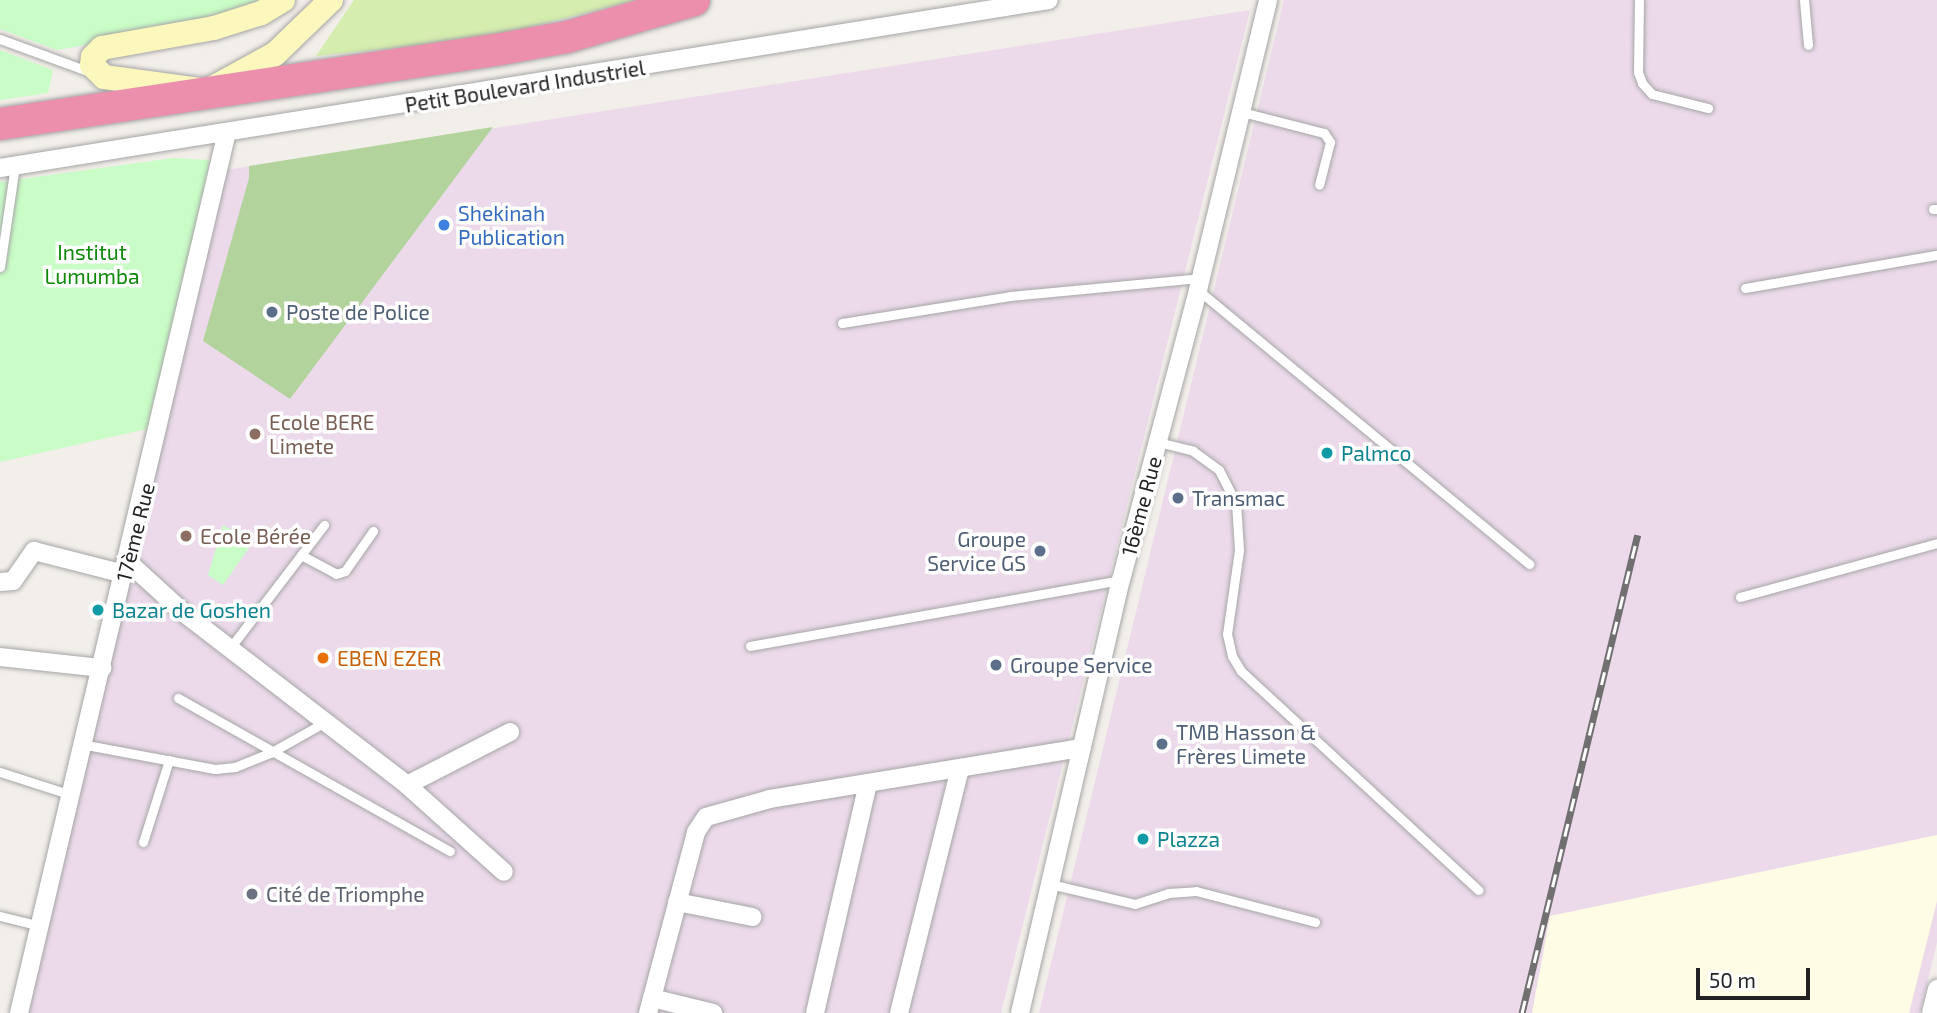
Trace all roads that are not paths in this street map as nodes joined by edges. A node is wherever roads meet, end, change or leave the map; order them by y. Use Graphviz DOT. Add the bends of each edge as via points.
graph roads {
  1 [pos="283,0"];
  2 [pos="331,0"];
  3 [pos="694,0"];
  4 [pos="1049,0"];
  5 [pos="1268,0"];
  6 [pos="1639,0"];
  7 [pos="1804,0"];
  8 [pos="0,39"];
  9 [pos="1808,45"];
  10 [pos="100,75"];
  11 [pos="207,91"];
  12 [pos="1708,108"];
  13 [pos="1242,112"];
  14 [pos="0,124"];
  15 [pos="227,132"];
  16 [pos="8,166"];
  17 [pos="1319,185"];
  18 [pos="1937,255"];
  19 [pos="0,267"];
  20 [pos="1199,284"];
  21 [pos="1745,288"];
  22 [pos="842,323"];
  23 [pos="1158,442"];
  24 [pos="324,525"];
  25 [pos="373,531"];
  26 [pos="1937,544"];
  27 [pos="301,555"];
  28 [pos="1530,564"];
  29 [pos="126,567"];
  30 [pos="1121,580"];
  31 [pos="0,582"];
  32 [pos="1740,597"];
  33 [pos="750,646"];
  34 [pos="230,648"];
  35 [pos="0,657"];
  36 [pos="102,668"];
  37 [pos="178,698"];
  38 [pos="329,720"];
  39 [pos="510,732"];
  40 [pos="81,744"];
  41 [pos="1082,748"];
  42 [pos="270,753"];
  43 [pos="169,760"];
  44 [pos="960,768"];
  45 [pos="0,772"];
  46 [pos="868,783"];
  47 [pos="407,785"];
  48 [pos="68,794"];
  49 [pos="143,842"];
  50 [pos="450,851"];
  51 [pos="504,872"];
  52 [pos="1050,884"];
  53 [pos="1478,890"];
  54 [pos="677,902"];
  55 [pos="0,916"];
  56 [pos="753,917"];
  57 [pos="1315,922"];
  58 [pos="37,925"];
  59 [pos="1937,989"];
  60 [pos="650,1006"];
  61 [pos="19,1013"];
  62 [pos="713,1013"];
  63 [pos="816,1013"];
  64 [pos="899,1013"];
  65 [pos="1020,1013"];
  66 [pos="1931,1013"];
  1 -- 10 [label="main road" via="261,13 203,31 102,48 92,61"];
  2 -- 11 [label="main road" via="275,54"];
  3 -- 11 [label="highway" via="567,37"];
  4 -- 15 [label="street, Petit Boulevard Industriel"];
  5 -- 13 [label="street, 16ème Rue"];
  6 -- 12 [label="lane" via="1642,83 1652,94"];
  7 -- 9 [label="lane"];
  8 -- 10 [label="lane"];
  10 -- 11 [label="main road"];
  11 -- 14 [label="highway"];
  13 -- 17 [label="lane" via="1324,133 1330,142"];
  13 -- 20 [label="street, 16ème Rue"];
  15 -- 16 [label="street, Petit Boulevard Industriel"];
  15 -- 29 [label="street, 17ème Rue"];
  16 -- 19 [label="lane"];
  18 -- 21 [label="lane"];
  20 -- 22 [label="lane" via="1010,296"];
  20 -- 23 [label="street, 16ème Rue"];
  20 -- 28 [label="lane"];
  23 -- 30 [label="street, 16ème Rue"];
  23 -- 53 [label="lane" via="1193,451 1219,470 1236,503 1239,550 1227,634 1241,671"];
  24 -- 27 [label="lane"];
  25 -- 27 [label="lane" via="345,570 336,574"];
  26 -- 32 [label="lane"];
  27 -- 34 [label="lane"];
  29 -- 31 [label="street" via="34,551 13,581"];
  29 -- 34 [label="street"];
  29 -- 36 [label="street, 17ème Rue"];
  30 -- 33 [label="lane"];
  30 -- 41 [label="street, 16ème Rue"];
  34 -- 38 [label="street"];
  35 -- 36 [label="street"];
  36 -- 40 [label="street, 17ème Rue"];
  37 -- 42 [label="lane"];
  38 -- 42 [label="lane"];
  38 -- 47 [label="street"];
  39 -- 47 [label="street"];
  40 -- 43 [label="lane"];
  40 -- 48 [label="street, 17ème Rue"];
  41 -- 44 [label="street"];
  41 -- 52 [label="street, 16ème Rue"];
  42 -- 43 [label="lane" via="235,767 215,769"];
  42 -- 50 [label="lane"];
  43 -- 49 [label="lane"];
  44 -- 46 [label="street"];
  44 -- 64 [label="street"];
  45 -- 48 [label="lane"];
  46 -- 54 [label="street" via="770,799 706,817 696,832"];
  46 -- 63 [label="street"];
  47 -- 51 [label="street"];
  48 -- 58 [label="street, 17ème Rue"];
  52 -- 57 [label="lane" via="1135,904 1196,891"];
  52 -- 65 [label="street, 16ème Rue"];
  54 -- 56 [label="street"];
  54 -- 60 [label="street"];
  55 -- 58 [label="lane"];
  58 -- 61 [label="street, 17ème Rue"];
  59 -- 66 [label="street"];
  60 -- 62 [label="street"];
}
